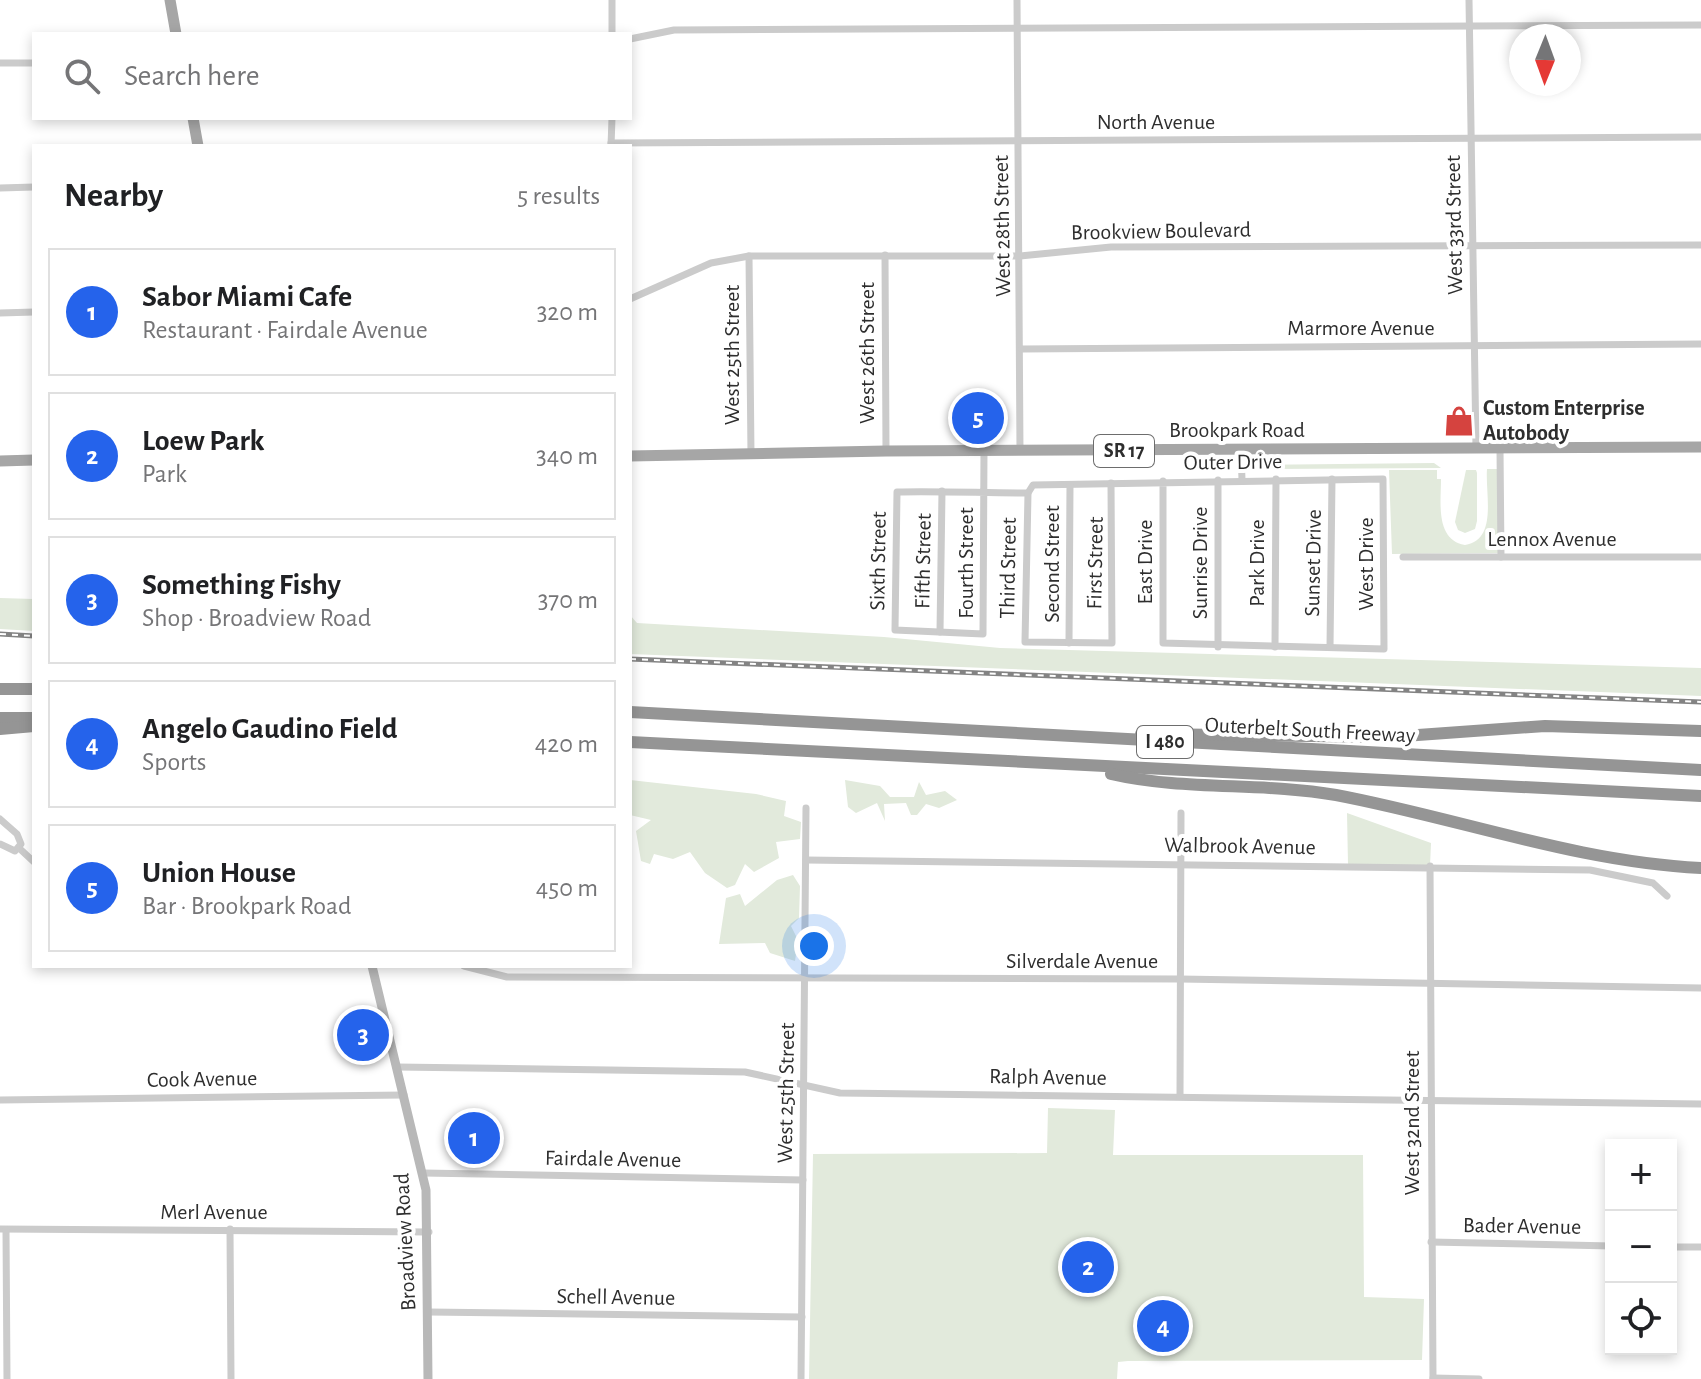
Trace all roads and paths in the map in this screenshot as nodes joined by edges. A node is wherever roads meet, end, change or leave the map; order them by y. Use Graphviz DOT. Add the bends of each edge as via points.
graph roads {
  1 [pos="170,0"];
  2 [pos="612,0"];
  3 [pos="1017,0"];
  4 [pos="1469,0"];
  5 [pos="1701,25"];
  6 [pos="1469,26"];
  7 [pos="1017,29"];
  8 [pos="176,32"];
  9 [pos="612,32"];
  10 [pos="632,39"];
  11 [pos="0,63"];
  12 [pos="32,63"];
  13 [pos="193,120"];
  14 [pos="612,120"];
  15 [pos="1701,137"];
  16 [pos="1470,138"];
  17 [pos="1019,141"];
  18 [pos="198,144"];
  19 [pos="611,144"];
  20 [pos="632,145"];
  21 [pos="32,187"];
  22 [pos="0,188"];
  23 [pos="1701,245"];
  24 [pos="1472,246"];
  25 [pos="885,255"];
  26 [pos="749,256"];
  27 [pos="1020,256"];
  28 [pos="632,298"];
  29 [pos="32,312"];
  30 [pos="0,313"];
  31 [pos="1701,344"];
  32 [pos="1476,345"];
  33 [pos="1022,349"];
  34 [pos="1701,447"];
  35 [pos="1476,448"];
  36 [pos="1500,449"];
  37 [pos="1241,450"];
  38 [pos="886,451"];
  39 [pos="984,451"];
  40 [pos="1020,451"];
  41 [pos="751,455"];
  42 [pos="632,456"];
  43 [pos="32,460"];
  44 [pos="0,461"];
  45 [pos="1276,479"];
  46 [pos="1332,479"];
  47 [pos="1383,479"];
  48 [pos="1218,480"];
  49 [pos="1242,480"];
  50 [pos="1163,481"];
  51 [pos="1111,483"];
  52 [pos="1070,485"];
  53 [pos="942,491"];
  54 [pos="897,492"];
  55 [pos="985,493"];
  56 [pos="1028,493"];
  57 [pos="1403,557"];
  58 [pos="1501,557"];
  59 [pos="1701,557"];
  60 [pos="940,632"];
  61 [pos="1069,643"];
  62 [pos="1218,647"];
  63 [pos="1275,647"];
  64 [pos="1330,647"];
  65 [pos="0,689"];
  66 [pos="32,689"];
  67 [pos="632,712"];
  68 [pos="0,718"];
  69 [pos="32,718"];
  70 [pos="32,726"];
  71 [pos="0,729"];
  72 [pos="1701,731"];
  73 [pos="1089,738"];
  74 [pos="632,742"];
  75 [pos="1081,767"];
  76 [pos="1701,770"];
  77 [pos="1701,796"];
  78 [pos="806,808"];
  79 [pos="1181,813"];
  80 [pos="0,819"];
  81 [pos="0,844"];
  82 [pos="20,849"];
  83 [pos="32,860"];
  84 [pos="806,860"];
  85 [pos="1181,863"];
  86 [pos="1430,866"];
  87 [pos="1701,868"];
  88 [pos="1667,896"];
  89 [pos="372,968"];
  90 [pos="472,968"];
  91 [pos="805,979"];
  92 [pos="1180,979"];
  93 [pos="1430,983"];
  94 [pos="1701,988"];
  95 [pos="397,1067"];
  96 [pos="804,1085"];
  97 [pos="404,1095"];
  98 [pos="1180,1096"];
  99 [pos="1429,1099"];
  100 [pos="0,1100"];
  101 [pos="1701,1104"];
  102 [pos="423,1173"];
  103 [pos="803,1180"];
  104 [pos="230,1229"];
  105 [pos="3,1230"];
  106 [pos="429,1232"];
  107 [pos="1431,1242"];
  108 [pos="1605,1246"];
  109 [pos="1677,1247"];
  110 [pos="1701,1247"];
  111 [pos="429,1312"];
  112 [pos="802,1317"];
  113 [pos="7,1379"];
  114 [pos="231,1379"];
  115 [pos="428,1379"];
  116 [pos="801,1379"];
  117 [pos="1433,1379"];
  118 [pos="1479,1379"];
  1 -- 8 [label="main road"];
  2 -- 9 [label="street"];
  3 -- 7 [label="street, West 28th Street"];
  4 -- 6 [label="street, West 33rd Street"];
  5 -- 6 [label="street"];
  6 -- 7 [label="street"];
  6 -- 16 [label="street, West 33rd Street"];
  7 -- 10 [label="street" via="674,30"];
  7 -- 17 [label="street, West 28th Street"];
  11 -- 12 [label="street"];
  13 -- 18 [label="main road"];
  14 -- 19 [label="street"];
  15 -- 16 [label="street, North Avenue"];
  16 -- 17 [label="street, North Avenue"];
  16 -- 24 [label="street, West 33rd Street"];
  17 -- 20 [label="street, North Avenue"];
  17 -- 27 [label="street, West 28th Street"];
  21 -- 22 [label="street"];
  23 -- 24 [label="street, Brookview Boulevard"];
  24 -- 27 [label="street, Brookview Boulevard" via="1111,247"];
  24 -- 32 [label="street, West 33rd Street"];
  25 -- 26 [label="street, Brookview Boulevard"];
  25 -- 27 [label="street, Brookview Boulevard"];
  25 -- 38 [label="street, West 26th Street"];
  26 -- 28 [label="street, Brookview Boulevard" via="711,263"];
  26 -- 41 [label="street, West 25th Street"];
  27 -- 33 [label="street, West 28th Street"];
  29 -- 30 [label="street"];
  31 -- 32 [label="street, Marmore Avenue"];
  32 -- 33 [label="street, Marmore Avenue"];
  32 -- 35 [label="street, West 33rd Street"];
  33 -- 40 [label="street, West 28th Street"];
  34 -- 36 [label="main road, Brookpark Road / SR 17"];
  35 -- 36 [label="main road, Brookpark Road / SR 17"];
  35 -- 37 [label="main road, Brookpark Road / SR 17"];
  36 -- 58 [label="street"];
  37 -- 40 [label="main road, Brookpark Road / SR 17"];
  37 -- 49 [label="street"];
  38 -- 39 [label="main road, Brookpark Road / SR 17"];
  38 -- 41 [label="main road, Brookpark Road / SR 17"];
  39 -- 40 [label="main road, Brookpark Road / SR 17"];
  39 -- 55 [label="street, Fourth Street"];
  41 -- 42 [label="main road, Brookpark Road / SR 17"];
  43 -- 44 [label="main road"];
  45 -- 46 [label="street, Outer Drive"];
  45 -- 49 [label="street, Outer Drive"];
  45 -- 63 [label="street, Park Drive"];
  46 -- 47 [label="street, Outer Drive"];
  46 -- 64 [label="street, Sunset Drive"];
  47 -- 64 [label="street, West Drive" via="1384,649"];
  48 -- 49 [label="street, Outer Drive"];
  48 -- 50 [label="street, Outer Drive"];
  48 -- 62 [label="street, Sunrise Drive"];
  50 -- 51 [label="street, Outer Drive"];
  50 -- 62 [label="street, East Drive" via="1163,643"];
  51 -- 52 [label="street, Outer Drive"];
  51 -- 61 [label="street, First Street" via="1112,643"];
  52 -- 56 [label="street, Outer Drive" via="1033,485"];
  52 -- 61 [label="street, Second Street"];
  53 -- 54 [label="street, Outer Drive"];
  53 -- 55 [label="street, Outer Drive"];
  53 -- 60 [label="street, Fifth Street"];
  54 -- 60 [label="street, Sixth Street" via="895,630"];
  55 -- 56 [label="street, Outer Drive"];
  55 -- 60 [label="street, Fourth Street" via="983,634"];
  56 -- 61 [label="street, Third Street" via="1025,642"];
  57 -- 58 [label="street, Lennox Avenue"];
  58 -- 59 [label="street, Lennox Avenue"];
  62 -- 63 [label="street"];
  63 -- 64 [label="street"];
  65 -- 66 [label="highway"];
  67 -- 73 [label="highway, Outerbelt South Freeway / I 480"];
  68 -- 69 [label="highway"];
  70 -- 71 [label="highway"];
  72 -- 73 [label="highway" via="1545,726 1390,737 1179,733"];
  73 -- 76 [label="highway, Outerbelt South Freeway / I 480"];
  74 -- 75 [label="highway, I 480"];
  75 -- 77 [label="highway, I 480"];
  75 -- 87 [label="highway" via="1146,780 1323,793 1570,850"];
  78 -- 84 [label="street, West 25th Street"];
  79 -- 85 [label="street"];
  80 -- 82 [label="street" via="17,834"];
  81 -- 82 [label="street"];
  82 -- 83 [label="street"];
  84 -- 85 [label="street, Walbrook Avenue"];
  84 -- 91 [label="street, West 25th Street"];
  85 -- 86 [label="street, Walbrook Avenue"];
  85 -- 92 [label="street"];
  86 -- 88 [label="street, Walbrook Avenue" via="1590,870 1653,883"];
  86 -- 93 [label="street, West 32nd Street"];
  89 -- 95 [label="main road, Broadview Road"];
  90 -- 91 [label="street, Silverdale Avenue" via="507,977"];
  91 -- 92 [label="street, Silverdale Avenue"];
  91 -- 96 [label="street, West 25th Street"];
  92 -- 93 [label="street, Silverdale Avenue"];
  92 -- 98 [label="street"];
  93 -- 94 [label="street, Silverdale Avenue"];
  93 -- 99 [label="street, West 32nd Street"];
  95 -- 96 [label="street, Ralph Avenue" via="745,1072"];
  95 -- 97 [label="main road, Broadview Road"];
  96 -- 98 [label="street, Ralph Avenue" via="840,1093"];
  96 -- 103 [label="street, West 25th Street"];
  97 -- 100 [label="street, Cook Avenue"];
  97 -- 102 [label="main road, Broadview Road"];
  98 -- 99 [label="street, Ralph Avenue"];
  99 -- 101 [label="street, Ralph Avenue"];
  99 -- 107 [label="street, West 32nd Street"];
  102 -- 103 [label="street, Fairdale Avenue"];
  102 -- 106 [label="main road, Broadview Road"];
  103 -- 112 [label="street, West 25th Street"];
  104 -- 105 [label="street, Merl Avenue"];
  104 -- 106 [label="street, Merl Avenue"];
  104 -- 114 [label="street"];
  105 -- 113 [label="street"];
  106 -- 111 [label="main road, Broadview Road"];
  107 -- 108 [label="street, Bader Avenue"];
  107 -- 117 [label="street, West 32nd Street"];
  109 -- 110 [label="street"];
  111 -- 112 [label="street, Schell Avenue"];
  111 -- 115 [label="main road, Broadview Road"];
  112 -- 116 [label="street, West 25th Street"];
  117 -- 118 [label="street"];
}
